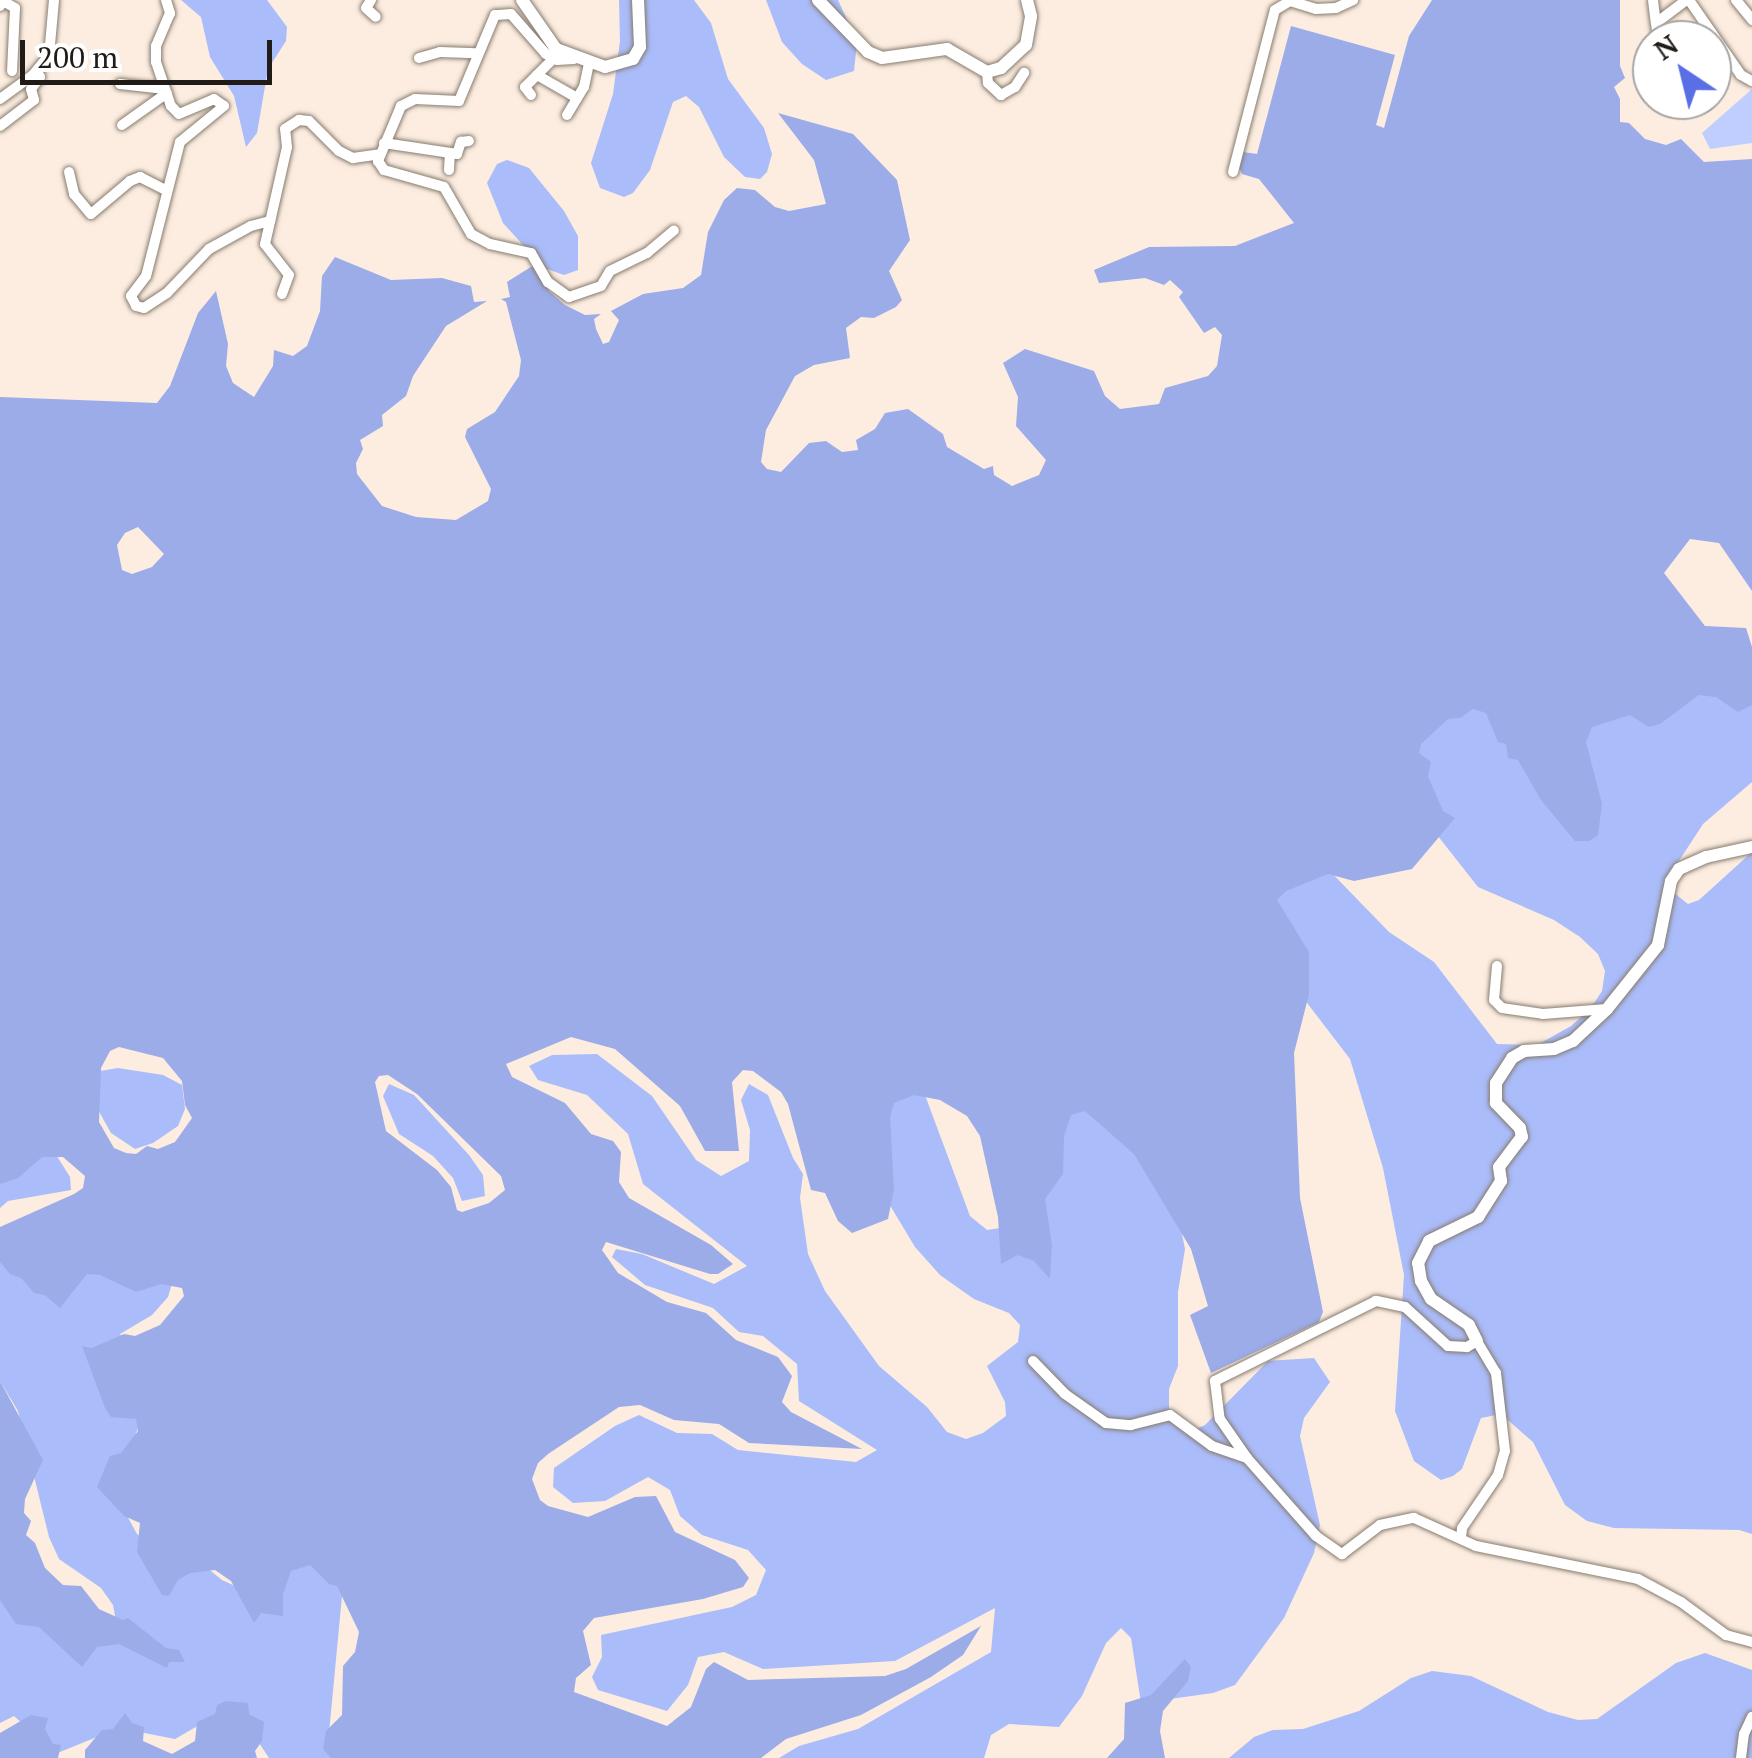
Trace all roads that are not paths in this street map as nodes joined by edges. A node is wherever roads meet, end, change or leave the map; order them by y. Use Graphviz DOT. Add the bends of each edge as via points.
graph roads {
  1 [pos="54,0"];
  2 [pos="166,0"];
  3 [pos="522,0"];
  4 [pos="638,0"];
  5 [pos="818,0"];
  6 [pos="1027,0"];
  7 [pos="1353,0"];
  8 [pos="1688,0"];
  9 [pos="1736,0"];
  10 [pos="365,3"];
  11 [pos="0,6"];
  12 [pos="376,17"];
  13 [pos="1659,20"];
  14 [pos="1752,20"];
  15 [pos="476,53"];
  16 [pos="419,58"];
  17 [pos="554,58"];
  18 [pos="574,59"];
  19 [pos="589,63"];
  20 [pos="6,69"];
  21 [pos="37,71"];
  22 [pos="988,72"];
  23 [pos="1024,73"];
  24 [pos="537,75"];
  25 [pos="1752,81"];
  26 [pos="23,83"];
  27 [pos="120,84"];
  28 [pos="166,91"];
  29 [pos="531,95"];
  30 [pos="577,98"];
  31 [pos="0,99"];
  32 [pos="121,108"];
  33 [pos="134,115"];
  34 [pos="568,115"];
  35 [pos="122,125"];
  36 [pos="0,126"];
  37 [pos="469,141"];
  38 [pos="382,148"];
  39 [pos="450,153"];
  40 [pos="449,170"];
  41 [pos="69,172"];
  42 [pos="1234,172"];
  43 [pos="166,190"];
  44 [pos="270,221"];
  45 [pos="674,230"];
  46 [pos="282,294"];
  47 [pos="1752,847"];
  48 [pos="1497,966"];
  49 [pos="1607,1009"];
  50 [pos="1476,1341"];
  51 [pos="1034,1362"];
  52 [pos="1247,1458"];
  53 [pos="1461,1538"];
  54 [pos="1752,1642"];
  55 [pos="1752,1717"];
  56 [pos="1741,1758"];
  1 -- 21 [label="street" via="51,48"];
  2 -- 28 [label="street" via="170,13 156,46"];
  3 -- 18 [label="street" via="540,33"];
  4 -- 19 [label="street" via="640,48 633,59 605,67"];
  5 -- 22 [label="street" via="882,58 946,49"];
  6 -- 22 [label="street" via="1026,45"];
  7 -- 42 [label="street" via="1316,9 1290,0 1275,10"];
  8 -- 13 [label="street"];
  8 -- 25 [label="street"];
  9 -- 14 [label="street"];
  10 -- 12 [label="street"];
  11 -- 20 [label="street" via="4,1 15,8"];
  15 -- 16 [label="street"];
  15 -- 17 [label="street" via="501,12"];
  15 -- 38 [label="street" via="459,101 415,99 401,106"];
  17 -- 18 [label="street"];
  17 -- 24 [label="street"];
  18 -- 19 [label="street"];
  19 -- 30 [label="street"];
  20 -- 26 [label="street"];
  21 -- 26 [label="street"];
  21 -- 36 [label="street" via="34,100"];
  22 -- 23 [label="street" via="988,83 1001,95"];
  24 -- 29 [label="street" via="525,87"];
  24 -- 30 [label="street"];
  26 -- 31 [label="street"];
  27 -- 28 [label="street"];
  28 -- 33 [label="street"];
  28 -- 43 [label="street" via="179,114 214,99 224,106 180,142"];
  30 -- 34 [label="street"];
  32 -- 33 [label="street"];
  33 -- 35 [label="street"];
  37 -- 39 [label="street"];
  38 -- 39 [label="street"];
  38 -- 44 [label="street" via="353,158 309,121 290,124"];
  38 -- 45 [label="street" via="378,161 384,170 444,187 471,234 531,253 548,282 570,298 601,286 610,271"];
  39 -- 40 [label="street"];
  41 -- 43 [label="street" via="74,194 91,214 130,180 140,177"];
  43 -- 44 [label="street" via="146,276 131,296 136,306 167,293 210,249"];
  44 -- 46 [label="street" via="265,244 289,275"];
  47 -- 49 [label="street" via="1679,869 1658,944"];
  48 -- 49 [label="street" via="1494,1000 1502,1008 1543,1014"];
  49 -- 50 [label="street" via="1574,1041 1512,1058 1494,1095 1522,1137 1499,1167 1500,1181 1478,1216 1423,1248 1420,1281 1431,1299 1469,1325"];
  50 -- 52 [label="street" via="1467,1348 1448,1346 1404,1306 1376,1301 1214,1381 1220,1419"];
  50 -- 53 [label="street" via="1496,1374 1505,1451"];
  51 -- 52 [label="street" via="1106,1422 1131,1425 1170,1414 1212,1446"];
  52 -- 53 [label="street" via="1316,1536 1342,1554 1399,1520 1424,1521"];
  53 -- 54 [label="street" via="1638,1579 1726,1636"];
  55 -- 56 [label="street"];
}
